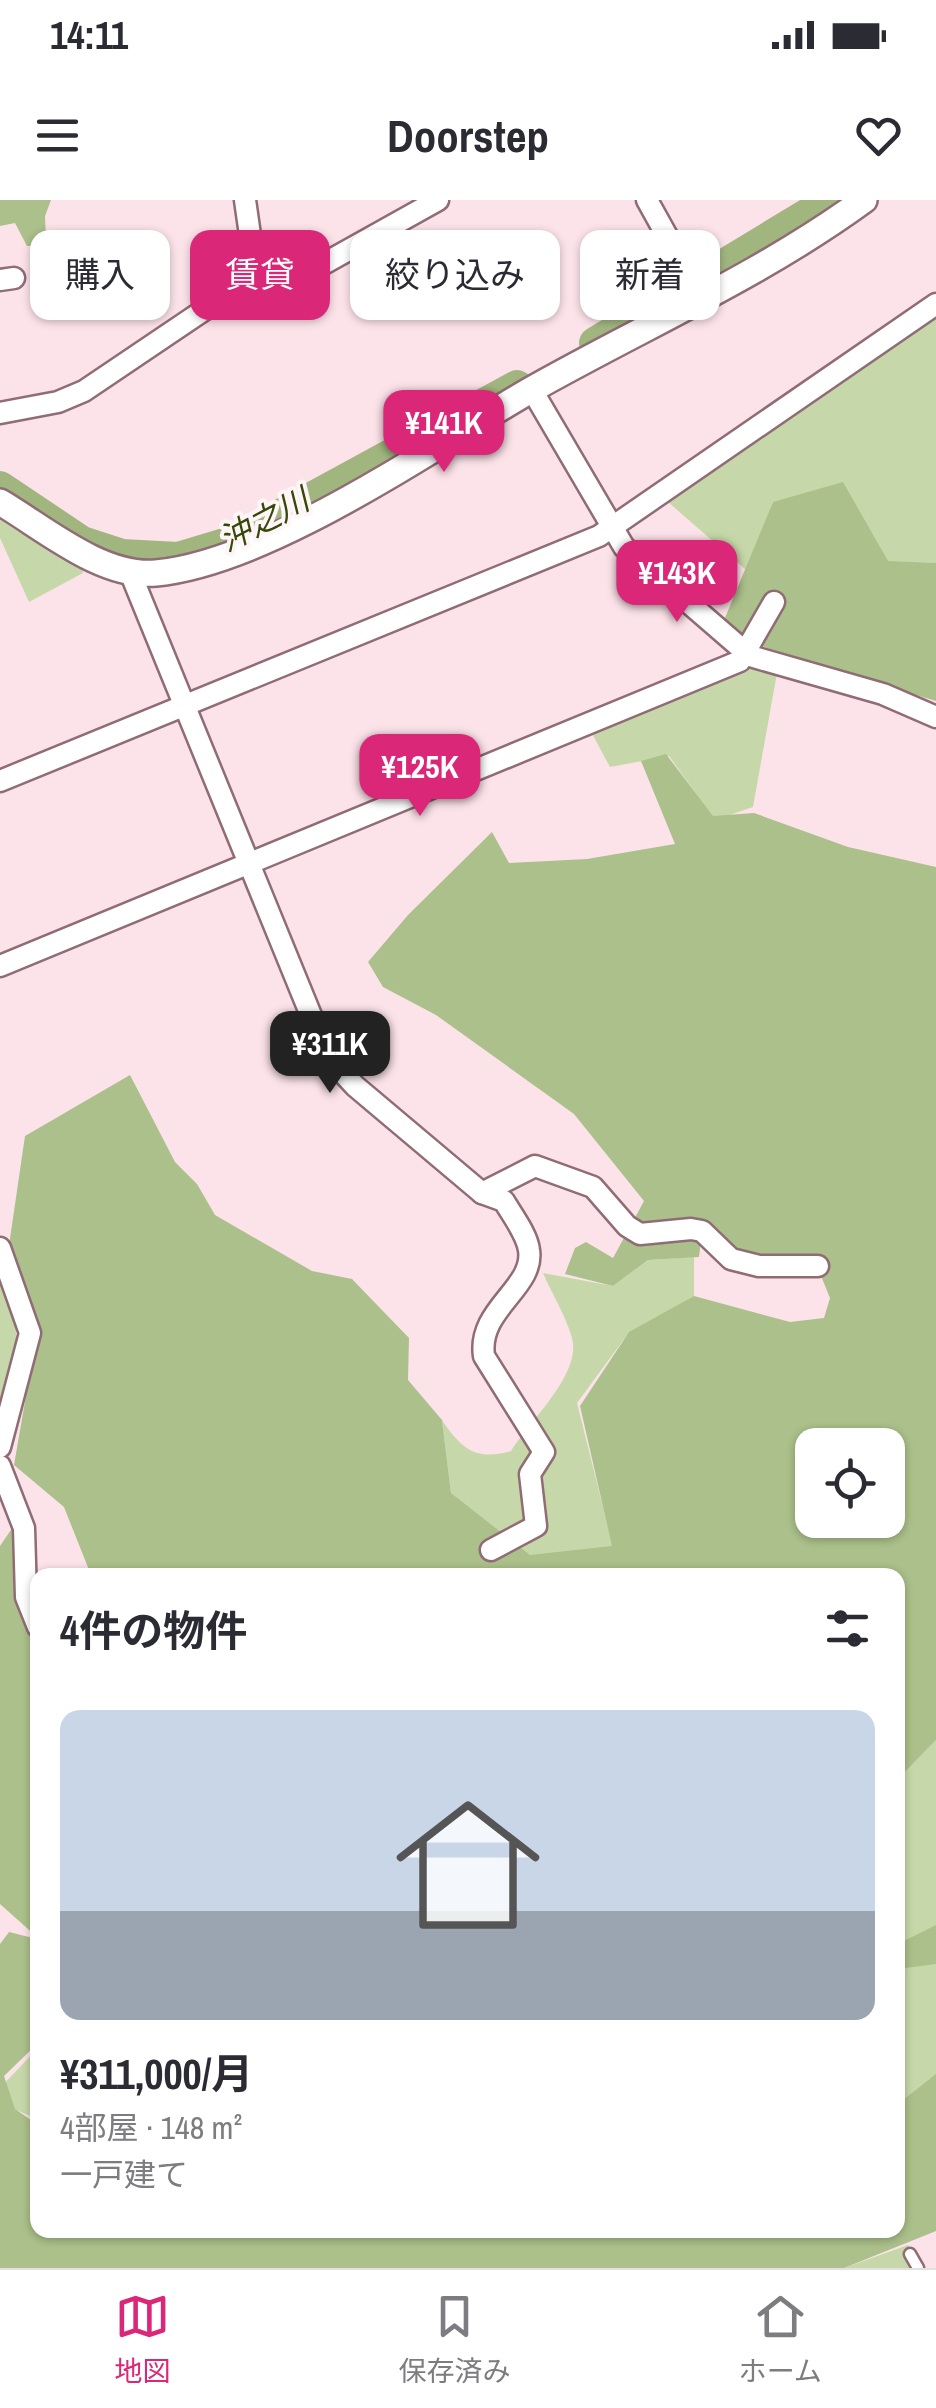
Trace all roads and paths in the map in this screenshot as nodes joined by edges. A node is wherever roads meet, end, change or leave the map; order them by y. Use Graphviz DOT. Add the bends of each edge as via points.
graph roads {
  1 [pos="245,200"];
  2 [pos="438,200"];
  3 [pos="647,200"];
  4 [pos="864,200"];
  5 [pos="249,230"];
  6 [pos="664,230"];
  7 [pos="330,260"];
  8 [pos="720,288"];
  9 [pos="936,304"];
  10 [pos="190,319"];
  11 [pos="663,320"];
  12 [pos="532,390"];
  13 [pos="0,413"];
  14 [pos="0,502"];
  15 [pos="611,529"];
  16 [pos="130,572"];
  17 [pos="774,602"];
  18 [pos="747,654"];
  19 [pos="182,708"];
  20 [pos="936,718"];
  21 [pos="0,781"];
  22 [pos="248,865"];
  23 [pos="0,966"];
  24 [pos="482,1193"];
  25 [pos="0,1248"];
  26 [pos="818,1266"];
  27 [pos="0,1447"];
  28 [pos="0,1466"];
  29 [pos="491,1550"];
  30 [pos="30,1601"];
  31 [pos="910,2254"];
  32 [pos="918,2268"];
  1 -- 5 [label="street"];
  2 -- 7 [label="street"];
  3 -- 6 [label="street"];
  4 -- 8 [label="street"];
  9 -- 15 [label="street"];
  10 -- 13 [label="street" via="84,391"];
  11 -- 12 [label="street"];
  12 -- 15 [label="street"];
  12 -- 16 [label="street" via="409,464 240,551 157,572"];
  14 -- 16 [label="street"];
  15 -- 18 [label="street"];
  15 -- 19 [label="street"];
  16 -- 19 [label="street"];
  17 -- 18 [label="street"];
  18 -- 20 [label="street" via="882,694"];
  18 -- 22 [label="street"];
  19 -- 21 [label="street"];
  19 -- 22 [label="street"];
  22 -- 23 [label="street"];
  22 -- 24 [label="street" via="328,1057"];
  24 -- 26 [label="street" via="535,1166 593,1187 640,1234 691,1228 732,1259"];
  24 -- 29 [label="street" via="504,1201 530,1248 529,1264 486,1326 484,1356 544,1452 530,1474 536,1526"];
  25 -- 27 [label="street" via="30,1333"];
  28 -- 30 [label="street" via="24,1528"];
  31 -- 32 [label="lane"];
}
